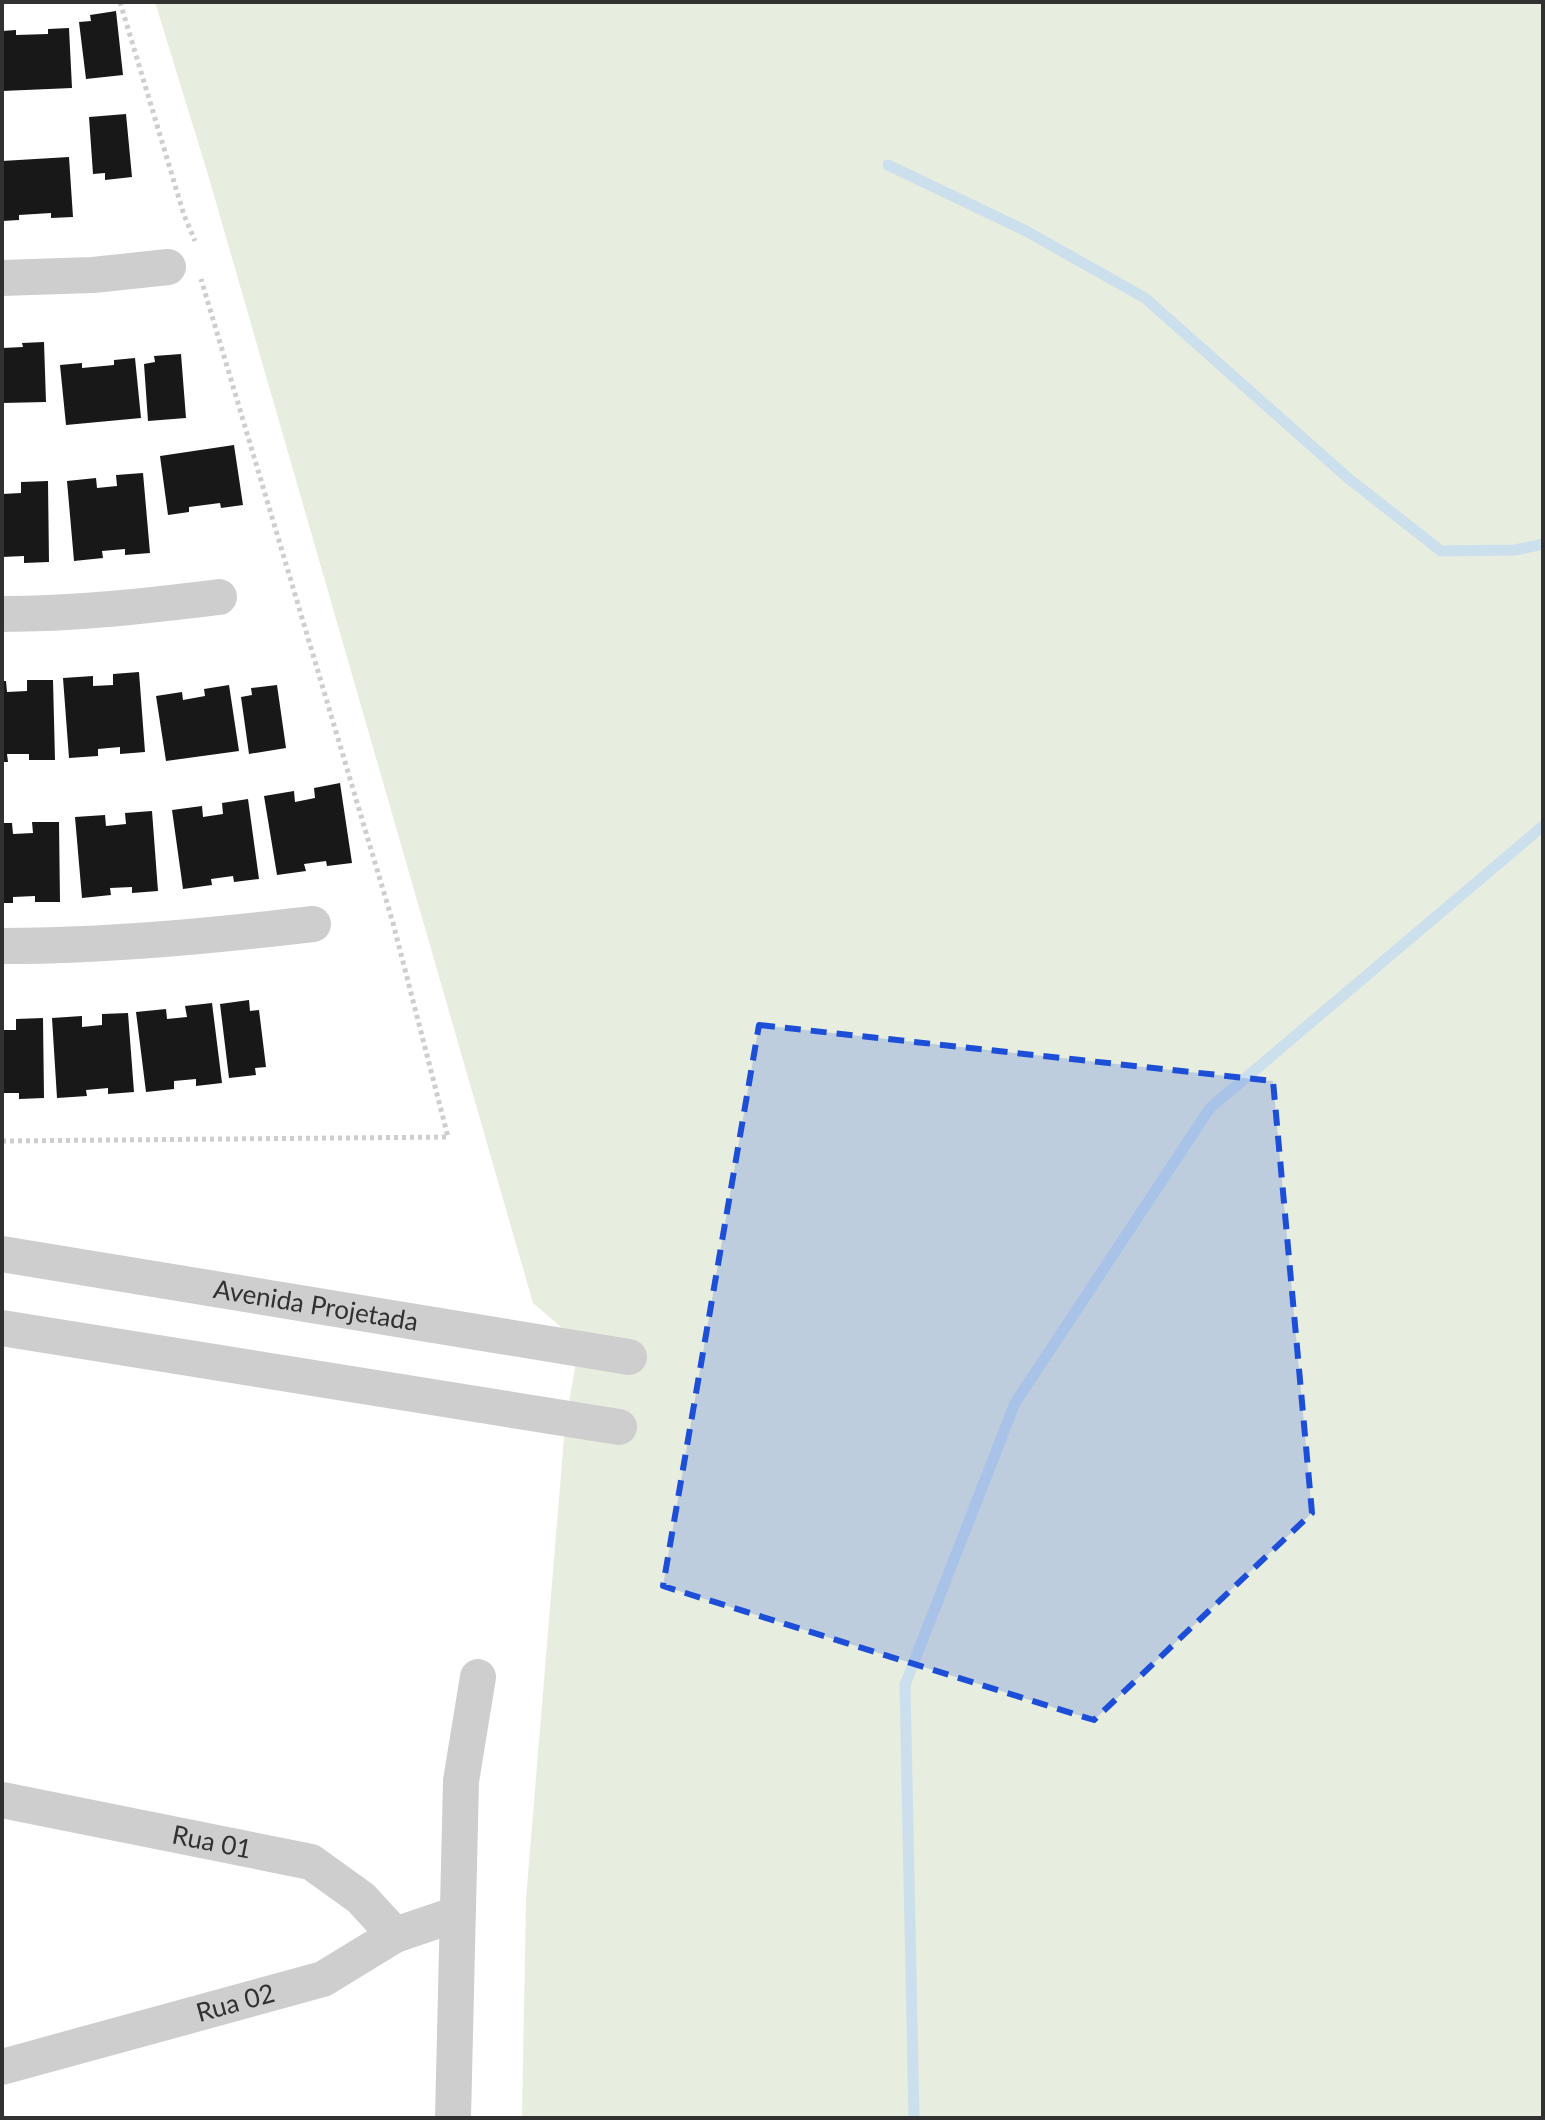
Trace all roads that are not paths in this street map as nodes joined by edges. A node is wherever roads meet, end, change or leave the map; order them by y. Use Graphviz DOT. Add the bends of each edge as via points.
graph roads {
  1 [pos="184,268"];
  2 [pos="2,278"];
  3 [pos="219,597"];
  4 [pos="2,614"];
  5 [pos="313,924"];
  6 [pos="2,946"];
  7 [pos="2,1254"];
  8 [pos="2,1328"];
  9 [pos="629,1357"];
  10 [pos="619,1427"];
  11 [pos="478,1677"];
  12 [pos="2,1800"];
  13 [pos="457,1914"];
  14 [pos="395,1935"];
  15 [pos="2,2067"];
  16 [pos="453,2118"];
  1 -- 2 [label="street"];
  3 -- 4 [label="street"];
  5 -- 6 [label="street" via="126,942"];
  7 -- 9 [label="street, Avenida Projetada"];
  8 -- 10 [label="street"];
  11 -- 13 [label="street" via="461,1781"];
  12 -- 14 [label="street, Rua 01" via="311,1862 361,1898"];
  13 -- 14 [label="street, Rua 02"];
  13 -- 16 [label="street"];
  14 -- 15 [label="street, Rua 02" via="323,1979"];
}
